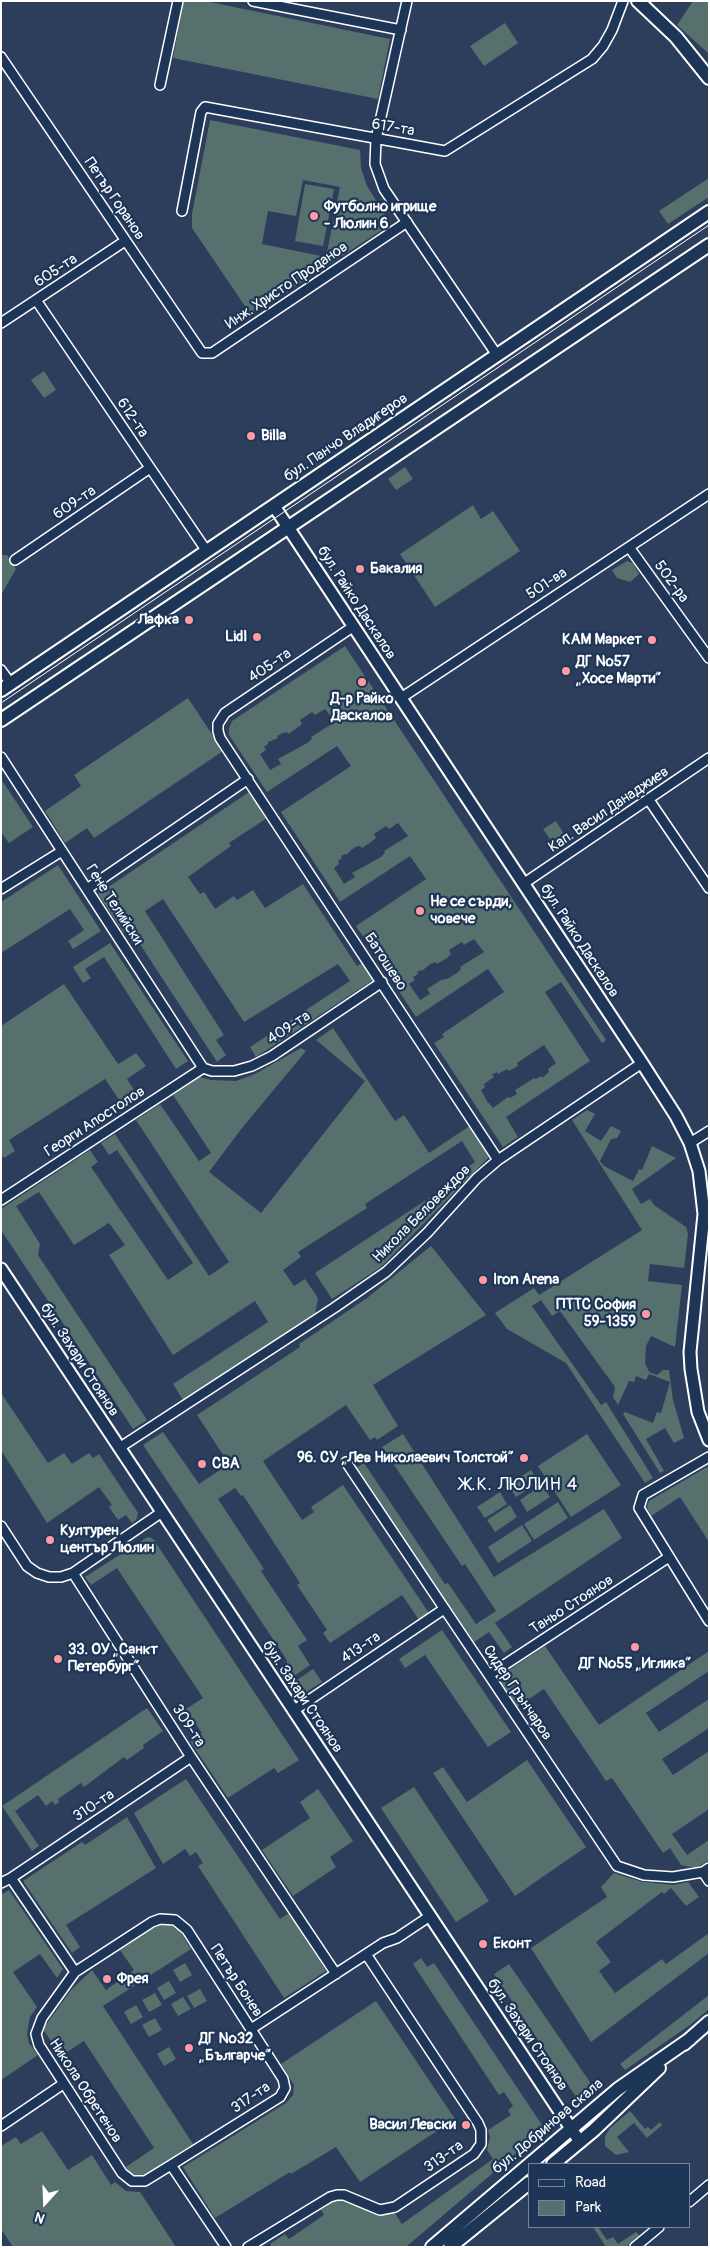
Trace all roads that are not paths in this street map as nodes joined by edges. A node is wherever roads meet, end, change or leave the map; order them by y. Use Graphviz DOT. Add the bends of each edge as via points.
graph roads {
  1 [pos="178,1"];
  2 [pos="253,1"];
  3 [pos="407,1"];
  4 [pos="623,1"];
  5 [pos="638,1"];
  6 [pos="401,30"];
  7 [pos="1,57"];
  8 [pos="709,78"];
  9 [pos="160,85"];
  10 [pos="376,139"];
  11 [pos="182,211"];
  12 [pos="709,212"];
  13 [pos="407,222"];
  14 [pos="125,241"];
  15 [pos="709,245"];
  16 [pos="36,300"];
  17 [pos="1,323"];
  18 [pos="205,354"];
  19 [pos="497,355"];
  20 [pos="150,468"];
  21 [pos="709,494"];
  22 [pos="274,506"];
  23 [pos="289,528"];
  24 [pos="629,547"];
  25 [pos="206,550"];
  26 [pos="15,560"];
  27 [pos="354,626"];
  28 [pos="709,658"];
  29 [pos="1,670"];
  30 [pos="6,687"];
  31 [pos="401,698"];
  32 [pos="1,720"];
  33 [pos="220,738"];
  34 [pos="1,757"];
  35 [pos="709,758"];
  36 [pos="248,779"];
  37 [pos="649,800"];
  38 [pos="62,851"];
  39 [pos="523,884"];
  40 [pos="709,888"];
  41 [pos="86,889"];
  42 [pos="1,890"];
  43 [pos="382,982"];
  44 [pos="642,1064"];
  45 [pos="203,1068"];
  46 [pos="709,1131"];
  47 [pos="690,1143"];
  48 [pos="498,1160"];
  49 [pos="1,1200"];
  50 [pos="1,1269"];
  51 [pos="709,1440"];
  52 [pos="119,1448"];
  53 [pos="709,1457"];
  54 [pos="346,1462"];
  55 [pos="162,1512"];
  56 [pos="1,1526"];
  57 [pos="669,1557"];
  58 [pos="72,1573"];
  59 [pos="444,1609"];
  60 [pos="709,1621"];
  61 [pos="489,1676"];
  62 [pos="293,1711"];
  63 [pos="191,1757"];
  64 [pos="706,1870"];
  65 [pos="11,1878"];
  66 [pos="709,1881"];
  67 [pos="1,1883"];
  68 [pos="430,1916"];
  69 [pos="366,1954"];
  70 [pos="75,1972"];
  71 [pos="336,1974"];
  72 [pos="709,2022"];
  73 [pos="251,2030"];
  74 [pos="690,2039"];
  75 [pos="63,2084"];
  76 [pos="1,2126"];
  77 [pos="571,2129"];
  78 [pos="580,2142"];
  79 [pos="531,2163"];
  80 [pos="554,2163"];
  81 [pos="171,2165"];
  82 [pos="528,2166"];
  83 [pos="528,2185"];
  84 [pos="709,2185"];
  85 [pos="690,2201"];
  86 [pos="658,2228"];
  87 [pos="226,2247"];
  88 [pos="248,2247"];
  89 [pos="432,2247"];
  90 [pos="450,2247"];
  91 [pos="635,2247"];
  1 -- 9 [label="street"];
  2 -- 6 [label="street"];
  3 -- 6 [label="street"];
  4 -- 10 [label="street, 617-та" via="612,30 592,59 446,151"];
  5 -- 8 [label="main road" via="676,37"];
  6 -- 10 [label="street"];
  7 -- 14 [label="street, Петър Горанов"];
  10 -- 11 [label="street, 617-та" via="205,107 201,112"];
  10 -- 13 [label="street" via="375,164 384,189"];
  12 -- 19 [label="main road, бул. Панчо Владигеров"];
  13 -- 18 [label="street, Инж. Христо Проданов" via="212,353"];
  13 -- 19 [label="street"];
  14 -- 16 [label="street, 605-та"];
  14 -- 18 [label="street, Петър Горанов" via="200,352"];
  15 -- 23 [label="main road"];
  16 -- 17 [label="street, 605-та"];
  16 -- 20 [label="street, 612-та"];
  19 -- 22 [label="main road, бул. Панчо Владигеров"];
  20 -- 25 [label="street, 612-та"];
  20 -- 26 [label="street, 609-та"];
  21 -- 24 [label="street, 501-ва"];
  22 -- 23 [label="street, бул. Райко Даскалов"];
  22 -- 25 [label="main road, бул. Панчо Владигеров"];
  23 -- 27 [label="street, бул. Райко Даскалов"];
  23 -- 32 [label="main road"];
  24 -- 28 [label="street, 502-ра"];
  24 -- 31 [label="street, 501-ва"];
  25 -- 30 [label="main road, бул. Панчо Владигеров"];
  27 -- 31 [label="street, бул. Райко Даскалов"];
  27 -- 33 [label="street, 405-та" via="225,713 218,724"];
  29 -- 30 [label="street"];
  31 -- 39 [label="street, бул. Райко Даскалов"];
  33 -- 36 [label="street, Батошево"];
  34 -- 38 [label="street, Гене Телийски"];
  35 -- 37 [label="street, Кап. Васил Данаджиев"];
  36 -- 41 [label="street"];
  36 -- 43 [label="street, Батошево"];
  37 -- 39 [label="street, Кап. Васил Данаджиев"];
  37 -- 40 [label="street"];
  38 -- 41 [label="street, Гене Телийски"];
  38 -- 42 [label="street"];
  39 -- 44 [label="street, бул. Райко Даскалов"];
  41 -- 45 [label="street, Гене Телийски"];
  43 -- 45 [label="street, 409-та" via="252,1066 234,1071"];
  43 -- 48 [label="street, Батошево"];
  44 -- 47 [label="street, бул. Райко Даскалов"];
  44 -- 48 [label="street, Никола Беловеждов"];
  45 -- 49 [label="street, Георги Апостолов"];
  46 -- 47 [label="street"];
  47 -- 51 [label="street, бул. Райко Даскалов" via="699,1171 704,1214 690,1369 698,1412"];
  48 -- 52 [label="street, Никола Беловеждов" via="386,1272"];
  50 -- 52 [label="street, бул. Захари Стоянов"];
  52 -- 55 [label="street, бул. Захари Стоянов"];
  53 -- 57 [label="street" via="641,1498 641,1513"];
  54 -- 59 [label="street, Сидер Грънчаров"];
  55 -- 58 [label="street"];
  55 -- 62 [label="street, бул. Захари Стоянов"];
  56 -- 58 [label="street" via="27,1566 37,1574 61,1577"];
  57 -- 60 [label="street"];
  57 -- 61 [label="street, Таньо Стоянов"];
  58 -- 63 [label="street, 309-та"];
  59 -- 61 [label="street, Сидер Грънчаров"];
  59 -- 62 [label="street, 413-та"];
  61 -- 64 [label="street, Сидер Грънчаров" via="617,1866 644,1875 673,1877"];
  62 -- 68 [label="street, бул. Захари Стоянов"];
  63 -- 65 [label="street, 310-та"];
  63 -- 71 [label="street, 309-та"];
  64 -- 66 [label="street"];
  65 -- 67 [label="street"];
  65 -- 70 [label="street"];
  68 -- 69 [label="street, Петър Бонев"];
  68 -- 77 [label="street, бул. Захари Стоянов"];
  69 -- 71 [label="street, Петър Бонев"];
  69 -- 88 [label="street, 313-та" via="478,2123 481,2144 474,2154 395,2207 380,2210 344,2195 330,2196"];
  70 -- 73 [label="street, Петър Бонев" via="152,1922 175,1920 187,1930"];
  70 -- 75 [label="street, Никола Обретенов" via="42,2018 36,2034 39,2045"];
  71 -- 73 [label="street, Петър Бонев"];
  72 -- 74 [label="main road, бул. Добринова скала"];
  73 -- 81 [label="street, 317-та" via="284,2079 283,2093"];
  74 -- 77 [label="main road, бул. Добринова скала" via="618,2089"];
  74 -- 78 [label="main road, бул. Добринова скала"];
  75 -- 76 [label="street"];
  75 -- 81 [label="street, Никола Обретенов" via="126,2178 145,2181"];
  77 -- 78 [label="street, бул. Захари Стоянов"];
  77 -- 79 [label="main road, бул. Добринова скала"];
  78 -- 80 [label="main road, бул. Добринова скала"];
  81 -- 87 [label="street"];
  82 -- 89 [label="main road, бул. Добринова скала"];
  83 -- 90 [label="main road, бул. Добринова скала"];
  84 -- 85 [label="street"];
  86 -- 91 [label="street"];
}
